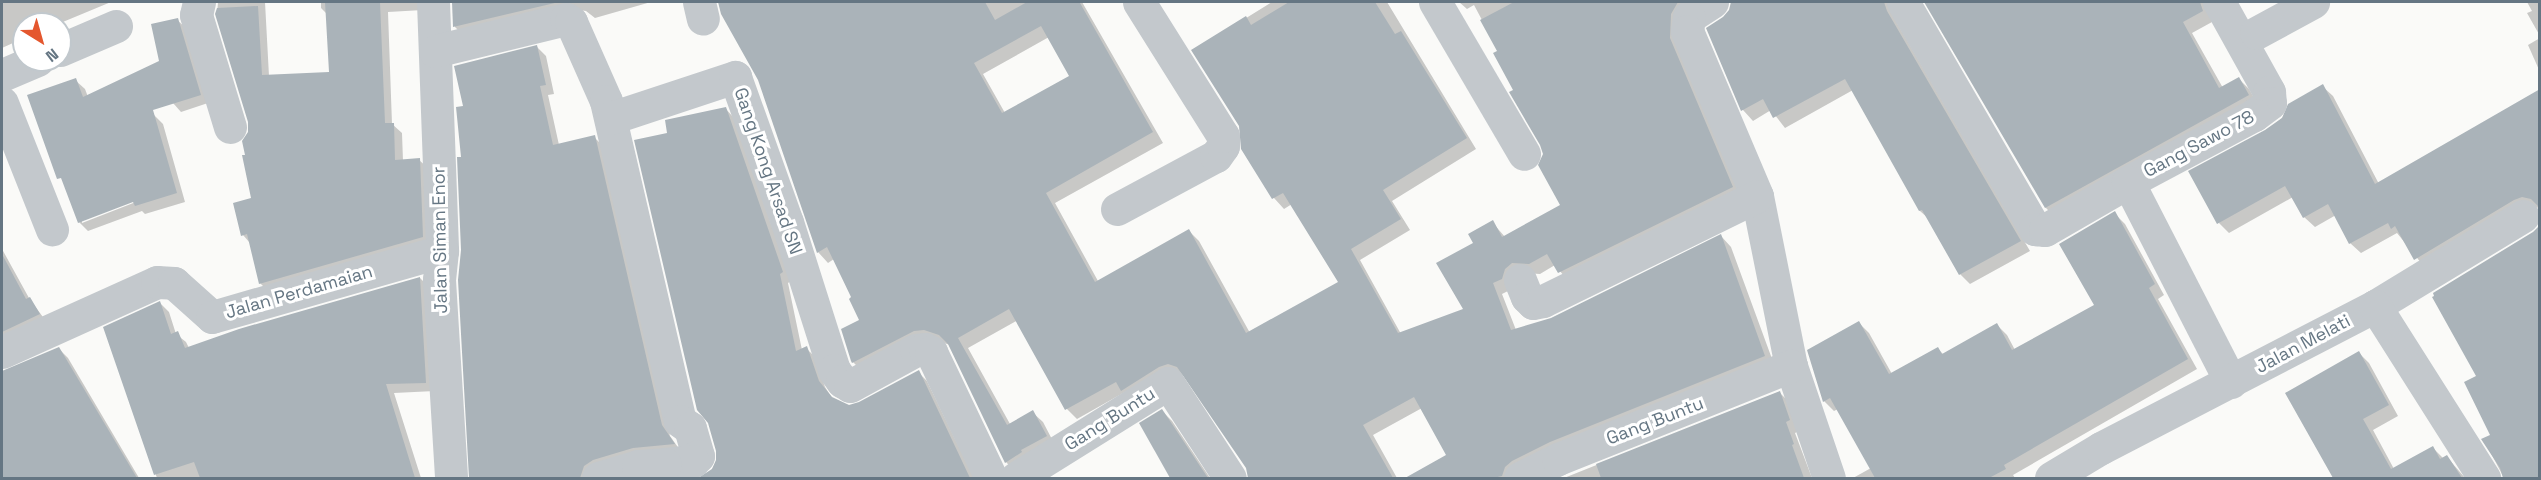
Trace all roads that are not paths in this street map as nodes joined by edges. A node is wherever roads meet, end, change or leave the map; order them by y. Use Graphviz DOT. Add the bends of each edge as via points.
graph roads {
  1 [pos="200,2"];
  2 [pos="433,2"];
  3 [pos="1139,2"];
  4 [pos="1435,2"];
  5 [pos="1712,2"];
  6 [pos="1903,2"];
  7 [pos="2219,2"];
  8 [pos="2313,2"];
  9 [pos="116,26"];
  10 [pos="2256,33"];
  11 [pos="72,46"];
  12 [pos="435,51"];
  13 [pos="2,103"];
  14 [pos="611,118"];
  15 [pos="230,127"];
  16 [pos="1524,154"];
  17 [pos="2128,182"];
  18 [pos="1757,196"];
  19 [pos="1117,209"];
  20 [pos="2523,216"];
  21 [pos="52,229"];
  22 [pos="442,251"];
  23 [pos="1520,280"];
  24 [pos="2375,306"];
  25 [pos="2,352"];
  26 [pos="1791,366"];
  27 [pos="2231,382"];
  28 [pos="666,471"];
  29 [pos="451,478"];
  30 [pos="598,478"];
  31 [pos="991,478"];
  32 [pos="1016,478"];
  33 [pos="1230,478"];
  34 [pos="1520,478"];
  35 [pos="1829,478"];
  36 [pos="2051,478"];
  37 [pos="2484,478"];
  1 -- 15 [label="street" via="196,15"];
  2 -- 12 [label="street, Jalan Siman Enor"];
  3 -- 19 [label="street" via="1223,136 1223,146 1216,156"];
  4 -- 16 [label="street"];
  5 -- 18 [label="street" via="1689,17 1687,31"];
  6 -- 17 [label="street" via="2035,229 2045,230"];
  7 -- 17 [label="street, Gang Sawo 78" via="2269,92 2270,103"];
  8 -- 10 [label="street"];
  9 -- 11 [label="street"];
  12 -- 14 [label="street" via="566,19 574,27"];
  12 -- 22 [label="street, Jalan Siman Enor"];
  13 -- 21 [label="street"];
  14 -- 28 [label="street" via="680,421 690,428 698,456"];
  14 -- 31 [label="street, Gang Kong Arsad SN" via="735,77 834,370 850,386 916,350 931,352"];
  17 -- 27 [label="street, Gang Sawo 78"];
  18 -- 23 [label="street" via="1543,301 1533,303"];
  18 -- 26 [label="street"];
  20 -- 24 [label="street, Jalan Melati"];
  22 -- 25 [label="street, Jalan Perdamaian" via="212,317 174,283 157,282"];
  22 -- 29 [label="street, Jalan Siman Enor" via="439,280"];
  24 -- 27 [label="street, Jalan Melati"];
  24 -- 37 [label="street"];
  26 -- 34 [label="street, Gang Buntu" via="1558,459"];
  26 -- 35 [label="street"];
  27 -- 36 [label="street, Jalan Melati"];
  28 -- 30 [label="street" via="638,465"];
  32 -- 33 [label="street, Gang Buntu" via="1168,382"];
}
